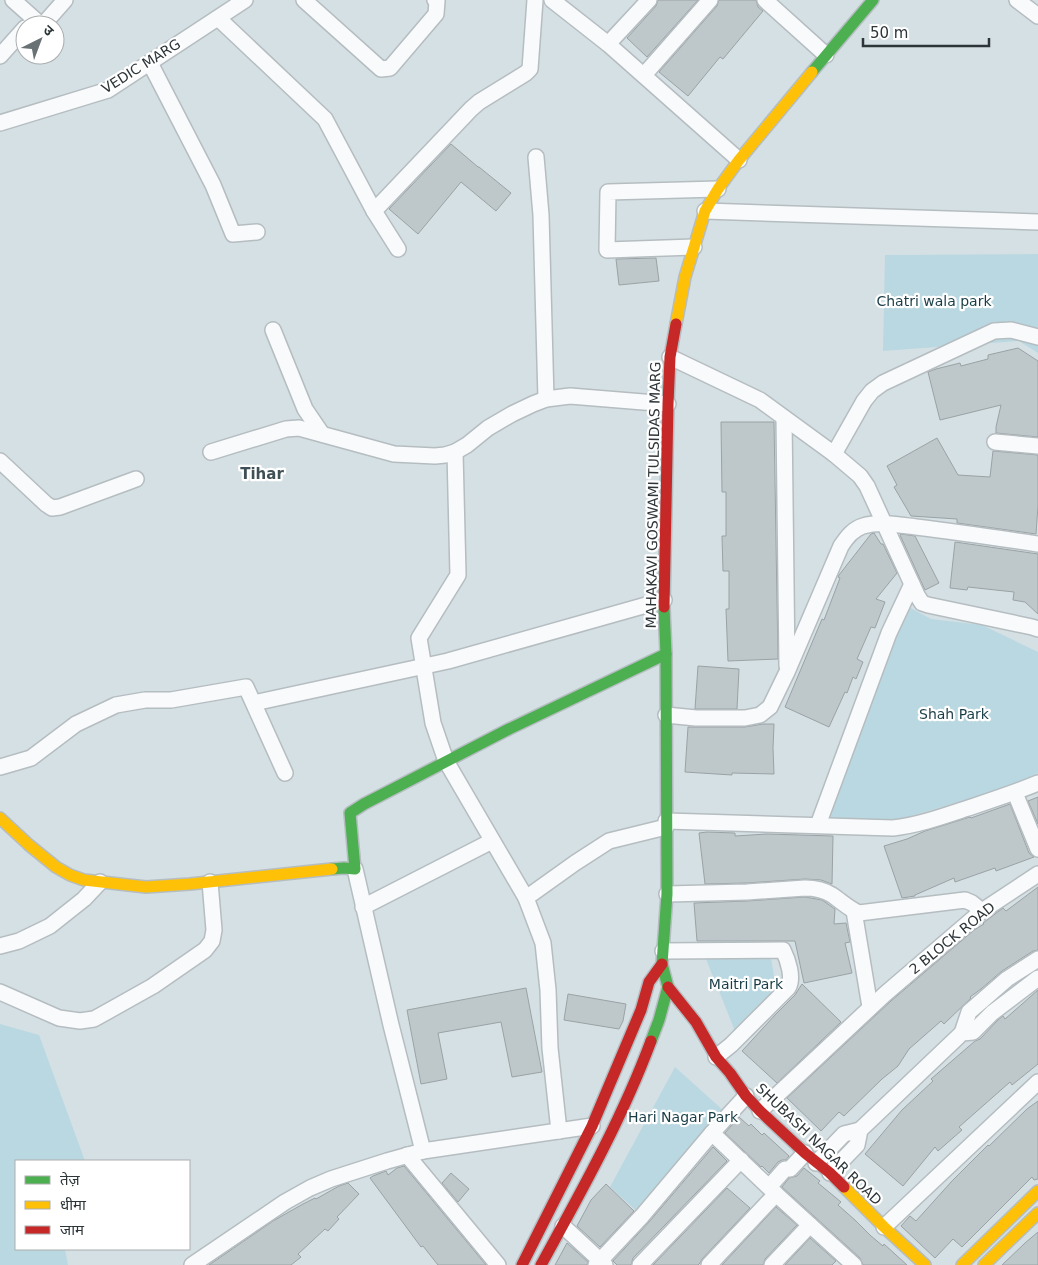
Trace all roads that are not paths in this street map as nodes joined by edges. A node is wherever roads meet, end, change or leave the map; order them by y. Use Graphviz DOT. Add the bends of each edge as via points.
graph roads {
  1 [pos="13,0"];
  2 [pos="65,0"];
  3 [pos="245,0"];
  4 [pos="304,0"];
  5 [pos="435,0"];
  6 [pos="535,0"];
  7 [pos="552,0"];
  8 [pos="649,0"];
  9 [pos="710,0"];
  10 [pos="765,0"];
  11 [pos="872,0"];
  12 [pos="1017,0"];
  13 [pos="26,15"];
  14 [pos="46,15"];
  15 [pos="1038,16"];
  16 [pos="218,18"];
  17 [pos="15,42"];
  18 [pos="608,44"];
  19 [pos="826,55"];
  20 [pos="0,56"];
  21 [pos="150,63"];
  22 [pos="644,76"];
  23 [pos="0,123"];
  24 [pos="536,157"];
  25 [pos="740,160"];
  26 [pos="718,190"];
  27 [pos="374,211"];
  28 [pos="705,211"];
  29 [pos="1038,222"];
  30 [pos="256,232"];
  31 [pos="694,247"];
  32 [pos="398,249"];
  33 [pos="273,330"];
  34 [pos="1038,337"];
  35 [pos="670,357"];
  36 [pos="546,399"];
  37 [pos="668,404"];
  38 [pos="784,418"];
  39 [pos="322,434"];
  40 [pos="995,442"];
  41 [pos="1038,446"];
  42 [pos="211,452"];
  43 [pos="454,452"];
  44 [pos="834,454"];
  45 [pos="0,461"];
  46 [pos="136,479"];
  47 [pos="883,524"];
  48 [pos="1038,544"];
  49 [pos="912,584"];
  50 [pos="664,600"];
  51 [pos="1038,629"];
  52 [pos="666,654"];
  53 [pos="423,667"];
  54 [pos="787,672"];
  55 [pos="254,703"];
  56 [pos="666,715"];
  57 [pos="446,762"];
  58 [pos="0,767"];
  59 [pos="285,773"];
  60 [pos="1038,782"];
  61 [pos="1015,793"];
  62 [pos="0,818"];
  63 [pos="666,824"];
  64 [pos="818,825"];
  65 [pos="492,841"];
  66 [pos="1038,849"];
  67 [pos="354,869"];
  68 [pos="1038,874"];
  69 [pos="100,882"];
  70 [pos="210,882"];
  71 [pos="667,894"];
  72 [pos="526,898"];
  73 [pos="363,907"];
  74 [pos="854,911"];
  75 [pos="982,911"];
  76 [pos="0,946"];
  77 [pos="662,957"];
  78 [pos="1038,959"];
  79 [pos="1038,978"];
  80 [pos="668,987"];
  81 [pos="0,992"];
  82 [pos="870,1007"];
  83 [pos="962,1033"];
  84 [pos="716,1057"];
  85 [pos="1038,1082"];
  86 [pos="746,1096"];
  87 [pos="760,1110"];
  88 [pos="592,1126"];
  89 [pos="860,1130"];
  90 [pos="559,1131"];
  91 [pos="712,1133"];
  92 [pos="423,1151"];
  93 [pos="407,1156"];
  94 [pos="811,1158"];
  95 [pos="741,1160"];
  96 [pos="830,1173"];
  97 [pos="772,1191"];
  98 [pos="1038,1191"];
  99 [pos="1038,1213"];
  100 [pos="810,1225"];
  101 [pos="563,1226"];
  102 [pos="884,1227"];
  103 [pos="847,1263"];
  104 [pos="600,1264"];
  105 [pos="192,1265"];
  106 [pos="498,1265"];
  107 [pos="522,1265"];
  108 [pos="541,1265"];
  109 [pos="640,1265"];
  110 [pos="709,1265"];
  111 [pos="772,1265"];
  112 [pos="926,1265"];
  113 [pos="962,1265"];
  114 [pos="984,1265"];
  1 -- 13 [label="street"];
  2 -- 14 [label="street"];
  3 -- 16 [label="street, VEDIC MARG"];
  4 -- 5 [label="street" via="381,69 390,68 436,14"];
  6 -- 27 [label="street" via="530,69 471,109"];
  7 -- 18 [label="street"];
  8 -- 18 [label="street"];
  9 -- 22 [label="street"];
  10 -- 19 [label="street"];
  11 -- 19 [label="street, MAHAKAVI GOSWAMI TULSIDAS MARG"];
  12 -- 15 [label="street"];
  16 -- 21 [label="street, VEDIC MARG"];
  16 -- 27 [label="street" via="325,119"];
  17 -- 20 [label="street"];
  18 -- 22 [label="street"];
  19 -- 25 [label="street, MAHAKAVI GOSWAMI TULSIDAS MARG"];
  21 -- 23 [label="street, VEDIC MARG" via="108,90"];
  21 -- 30 [label="street" via="213,185 233,234"];
  22 -- 25 [label="street"];
  24 -- 36 [label="street" via="541,215"];
  25 -- 26 [label="street, MAHAKAVI GOSWAMI TULSIDAS MARG"];
  26 -- 28 [label="street, MAHAKAVI GOSWAMI TULSIDAS MARG"];
  26 -- 31 [label="street" via="608,192 607,250"];
  27 -- 32 [label="street"];
  28 -- 29 [label="street"];
  28 -- 31 [label="street, MAHAKAVI GOSWAMI TULSIDAS MARG"];
  31 -- 35 [label="street, MAHAKAVI GOSWAMI TULSIDAS MARG"];
  33 -- 39 [label="street" via="305,409"];
  34 -- 44 [label="street" via="1011,330 994,331 883,384 864,401"];
  35 -- 37 [label="street, MAHAKAVI GOSWAMI TULSIDAS MARG"];
  35 -- 38 [label="street" via="760,400"];
  36 -- 37 [label="street" via="570,396"];
  36 -- 43 [label="street" via="512,414"];
  37 -- 50 [label="street, MAHAKAVI GOSWAMI TULSIDAS MARG"];
  38 -- 44 [label="street"];
  38 -- 54 [label="street"];
  39 -- 42 [label="street" via="299,428 286,429"];
  39 -- 43 [label="street" via="394,454 435,456"];
  40 -- 41 [label="street"];
  43 -- 53 [label="street" via="458,575 419,638"];
  44 -- 47 [label="street" via="867,486"];
  45 -- 46 [label="street" via="52,508"];
  47 -- 48 [label="street"];
  47 -- 49 [label="street"];
  47 -- 54 [label="street" via="859,527 841,546"];
  49 -- 51 [label="street" via="922,603"];
  49 -- 64 [label="street" via="889,633"];
  50 -- 52 [label="street, MAHAKAVI GOSWAMI TULSIDAS MARG"];
  50 -- 53 [label="street"];
  52 -- 56 [label="street, MAHAKAVI GOSWAMI TULSIDAS MARG"];
  52 -- 57 [label="street"];
  53 -- 55 [label="street"];
  53 -- 57 [label="street" via="433,723"];
  54 -- 56 [label="street" via="770,707 760,714 745,718"];
  55 -- 58 [label="street" via="246,687 172,700 116,705 76,724 31,758"];
  55 -- 59 [label="street"];
  56 -- 63 [label="street, MAHAKAVI GOSWAMI TULSIDAS MARG"];
  57 -- 65 [label="street"];
  57 -- 67 [label="street" via="350,813"];
  60 -- 61 [label="street"];
  61 -- 64 [label="street" via="908,826"];
  61 -- 66 [label="street"];
  62 -- 69 [label="street" via="56,867 84,880"];
  63 -- 64 [label="street"];
  63 -- 71 [label="street, MAHAKAVI GOSWAMI TULSIDAS MARG"];
  63 -- 72 [label="street" via="609,841"];
  65 -- 72 [label="street"];
  65 -- 73 [label="street"];
  67 -- 70 [label="street"];
  67 -- 73 [label="street"];
  68 -- 75 [label="street, 2 BLOCK ROAD"];
  69 -- 70 [label="street" via="146,887"];
  69 -- 76 [label="street" via="50,926"];
  70 -- 81 [label="street" via="214,930 212,941 205,950 153,986 94,1019 59,1018"];
  71 -- 74 [label="street" via="814,888 830,894"];
  71 -- 77 [label="street, MAHAKAVI GOSWAMI TULSIDAS MARG"];
  72 -- 90 [label="street" via="544,943"];
  73 -- 92 [label="street"];
  74 -- 75 [label="street" via="867,913 966,900"];
  74 -- 82 [label="street"];
  75 -- 82 [label="street, 2 BLOCK ROAD"];
  77 -- 80 [label="street, MAHAKAVI GOSWAMI TULSIDAS MARG"];
  77 -- 84 [label="street" via="783,950 791,983 788,988"];
  77 -- 88 [label="street, MAHAKAVI GOSWAMI TULSIDAS MARG"];
  78 -- 83 [label="street" via="1008,979 970,1012"];
  79 -- 83 [label="street" via="973,1032"];
  80 -- 84 [label="street, SHUBASH NAGAR ROAD" via="696,1022"];
  80 -- 101 [label="street, MAHAKAVI GOSWAMI TULSIDAS MARG" via="639,1073"];
  82 -- 87 [label="street, 2 BLOCK ROAD"];
  83 -- 89 [label="street"];
  84 -- 86 [label="street, SHUBASH NAGAR ROAD"];
  85 -- 102 [label="street"];
  86 -- 87 [label="street, SHUBASH NAGAR ROAD"];
  86 -- 91 [label="street"];
  87 -- 94 [label="street, SHUBASH NAGAR ROAD"];
  88 -- 90 [label="street"];
  88 -- 107 [label="street, MAHAKAVI GOSWAMI TULSIDAS MARG"];
  89 -- 94 [label="street" via="844,1134"];
  89 -- 96 [label="street" via="857,1145"];
  90 -- 92 [label="street"];
  91 -- 95 [label="street"];
  91 -- 104 [label="street"];
  92 -- 93 [label="street"];
  93 -- 105 [label="street" via="310,1188"];
  93 -- 106 [label="street"];
  94 -- 96 [label="street, SHUBASH NAGAR ROAD"];
  94 -- 97 [label="street" via="785,1169"];
  95 -- 97 [label="street"];
  95 -- 109 [label="street"];
  96 -- 102 [label="street, SHUBASH NAGAR ROAD"];
  97 -- 100 [label="street"];
  97 -- 110 [label="street"];
  98 -- 113 [label="street"];
  99 -- 114 [label="street"];
  100 -- 103 [label="street"];
  100 -- 111 [label="street"];
  101 -- 104 [label="street"];
  101 -- 108 [label="street, MAHAKAVI GOSWAMI TULSIDAS MARG"];
  102 -- 112 [label="street, SHUBASH NAGAR ROAD"];
}
